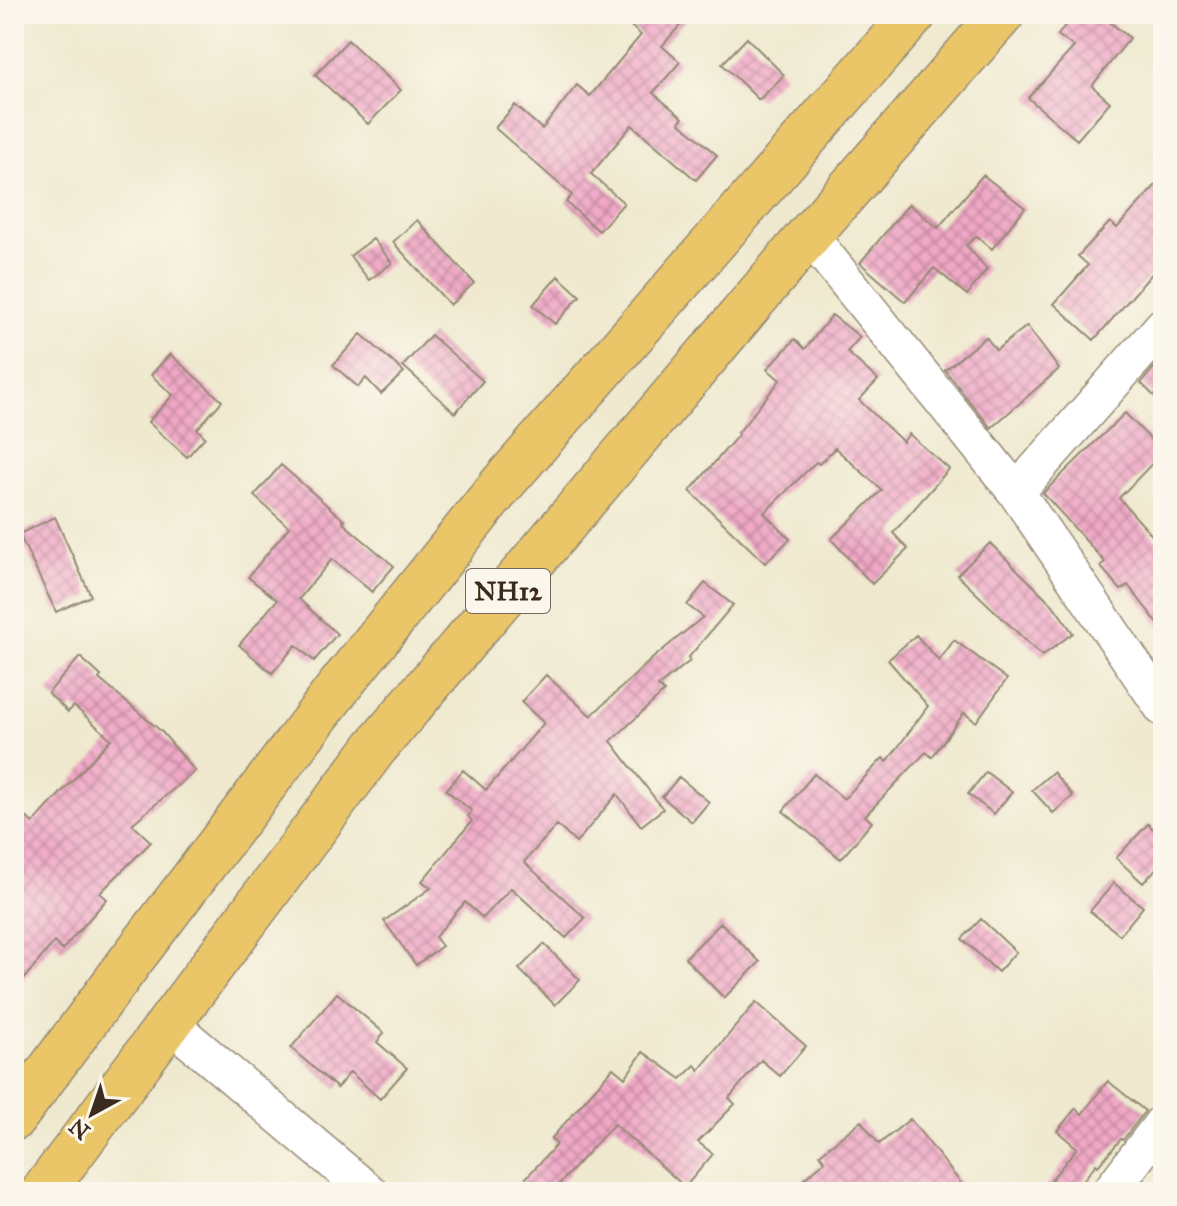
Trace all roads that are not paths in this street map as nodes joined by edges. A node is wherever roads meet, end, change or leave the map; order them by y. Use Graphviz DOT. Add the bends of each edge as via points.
graph roads {
  1 [pos="914,14"];
  2 [pos="1002,14"];
  3 [pos="809,235"];
  4 [pos="1163,326"];
  5 [pos="1016,492"];
  6 [pos="1163,708"];
  7 [pos="168,1022"];
  8 [pos="14,1118"];
  9 [pos="1163,1122"];
  10 [pos="43,1192"];
  11 [pos="369,1192"];
  12 [pos="1110,1192"];
  1 -- 8 [label="highway, NH12" via="502,484 333,696"];
  2 -- 3 [label="highway, NH12"];
  3 -- 5 [label="street"];
  3 -- 7 [label="highway, NH12" via="375,748"];
  4 -- 5 [label="street"];
  5 -- 6 [label="street"];
  7 -- 10 [label="highway, NH12"];
  7 -- 11 [label="street"];
  9 -- 12 [label="street"];
}
